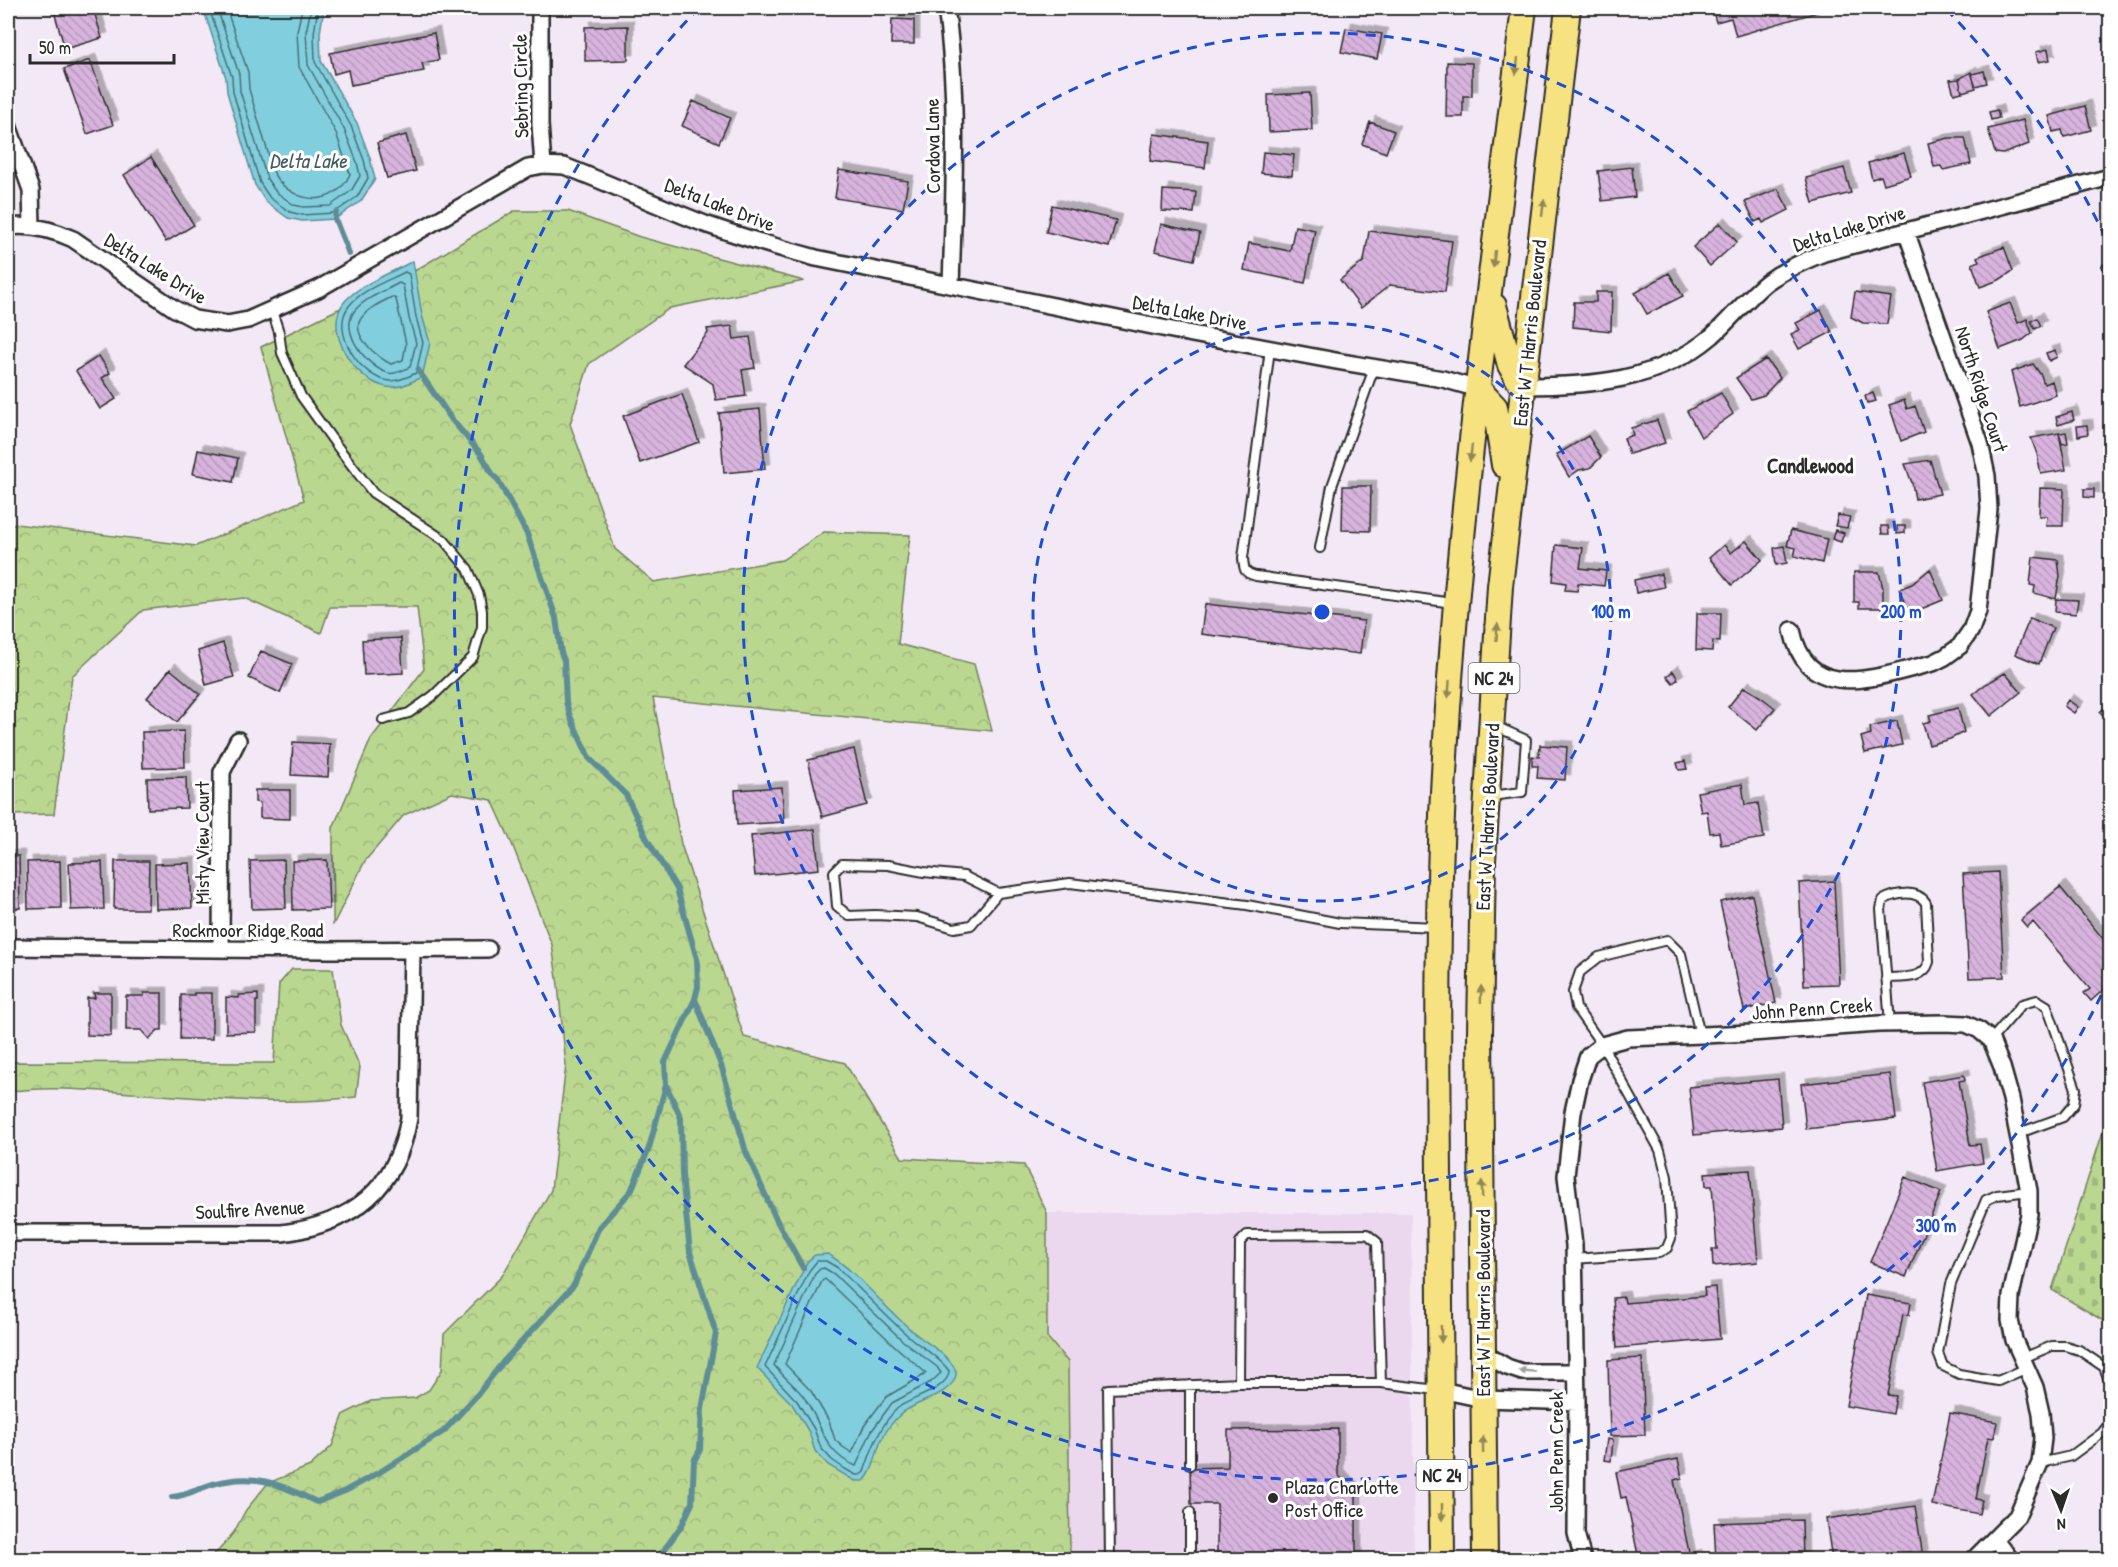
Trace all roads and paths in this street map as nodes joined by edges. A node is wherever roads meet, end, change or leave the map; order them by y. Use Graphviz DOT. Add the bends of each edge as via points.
graph roads {
  1 [pos="540,8"];
  2 [pos="946,8"];
  3 [pos="1524,8"];
  4 [pos="1568,8"];
  5 [pos="8,125"];
  6 [pos="543,165"];
  7 [pos="2110,177"];
  8 [pos="33,226"];
  9 [pos="8,227"];
  10 [pos="1906,231"];
  11 [pos="951,285"];
  12 [pos="1490,286"];
  13 [pos="272,311"];
  14 [pos="1270,349"];
  15 [pos="1374,368"];
  16 [pos="1522,386"];
  17 [pos="1478,389"];
  18 [pos="1509,506"];
  19 [pos="1320,548"];
  20 [pos="1455,603"];
  21 [pos="1792,630"];
  22 [pos="383,720"];
  23 [pos="1491,724"];
  24 [pos="238,740"];
  25 [pos="1487,796"];
  26 [pos="999,893"];
  27 [pos="1438,927"];
  28 [pos="8,947"];
  29 [pos="412,949"];
  30 [pos="488,949"];
  31 [pos="221,950"];
  32 [pos="1886,978"];
  33 [pos="1890,1024"];
  34 [pos="1700,1035"];
  35 [pos="1991,1040"];
  36 [pos="1602,1045"];
  37 [pos="2019,1134"];
  38 [pos="2029,1191"];
  39 [pos="8,1233"];
  40 [pos="1574,1259"];
  41 [pos="1483,1353"];
  42 [pos="2025,1363"];
  43 [pos="1576,1372"];
  44 [pos="1239,1383"];
  45 [pos="1381,1383"];
  46 [pos="2110,1383"];
  47 [pos="1190,1385"];
  48 [pos="1441,1390"];
  49 [pos="1483,1399"];
  50 [pos="1577,1402"];
  51 [pos="2110,1422"];
  52 [pos="2040,1463"];
  53 [pos="1190,1465"];
  54 [pos="1190,1512"];
  55 [pos="1995,1539"];
  56 [pos="1110,1560"];
  57 [pos="1190,1560"];
  58 [pos="1442,1560"];
  59 [pos="1485,1560"];
  60 [pos="1583,1560"];
  61 [pos="1973,1560"];
  62 [pos="2011,1560"];
  1 -- 6 [label="street, Sebring Circle"];
  2 -- 11 [label="street, Cordova Lane" via="952,46 955,175"];
  3 -- 12 [label="main road, East W T Harris Boulevard / NC 24, one-way"];
  16 -- 4 [label="main road, East W T Harris Boulevard / NC 24, one-way"];
  5 -- 8 [label="street" via="31,190"];
  6 -- 11 [label="street, Delta Lake Drive" via="564,166 765,244"];
  6 -- 13 [label="street, Delta Lake Drive" via="528,168 335,280"];
  7 -- 10 [label="street, Delta Lake Drive"];
  8 -- 9 [label="street, Delta Lake Drive"];
  8 -- 13 [label="street, Delta Lake Drive" via="73,239 194,319 227,324"];
  10 -- 16 [label="street, Delta Lake Drive" via="1824,253 1795,266 1767,283 1711,337 1657,370 1597,384"];
  10 -- 21 [label="street, North Ridge Court" via="1980,443 1987,476 1989,509 1978,611 1960,646 1945,657 1858,680 1840,681 1816,671 1803,659"];
  11 -- 14 [label="street, Delta Lake Drive"];
  12 -- 16 [label="main road" via="1510,365"];
  12 -- 17 [label="main road, East W T Harris Boulevard / NC 24"];
  13 -- 22 [label="lane" via="282,353 301,396 354,469 373,494 444,540 468,569 479,595 482,627 473,657 433,696 410,712"];
  14 -- 15 [label="street, Delta Lake Drive"];
  14 -- 20 [label="lane" via="1244,570 1256,576"];
  15 -- 17 [label="street, Delta Lake Drive"];
  15 -- 19 [label="lane" via="1332,486"];
  16 -- 18 [label="main road, East W T Harris Boulevard / NC 24"];
  17 -- 18 [label="main road" via="1495,407"];
  17 -- 20 [label="main road, East W T Harris Boulevard / NC 24, one-way"];
  23 -- 18 [label="main road, East W T Harris Boulevard / NC 24, one-way"];
  20 -- 27 [label="main road, East W T Harris Boulevard / NC 24, one-way"];
  23 -- 25 [label="main road, East W T Harris Boulevard / NC 24"];
  23 -- 25 [label="lane" via="1526,740 1522,792"];
  24 -- 31 [label="street, Misty View Court" via="222,772"];
  41 -- 25 [label="main road, East W T Harris Boulevard / NC 24, one-way" via="1480,1032"];
  26 -- 26 [label="lane" via="971,925 962,927 917,917 849,916 837,906 834,872 842,864 888,864 964,876"];
  26 -- 27 [label="lane" via="1070,883 1247,905 1340,923"];
  27 -- 48 [label="main road, East W T Harris Boulevard / NC 24, one-way"];
  28 -- 31 [label="street, Rockmoor Ridge Road"];
  29 -- 30 [label="street, Rockmoor Ridge Road"];
  29 -- 31 [label="street, Rockmoor Ridge Road"];
  29 -- 39 [label="street, Soulfire Avenue" via="406,1135 386,1180 362,1204 318,1226 282,1233"];
  32 -- 32 [label="lane" via="1883,900 1891,896 1921,896 1926,903 1926,971 1921,975"];
  32 -- 33 [label="lane"];
  33 -- 34 [label="street, John Penn Creek"];
  33 -- 35 [label="street, John Penn Creek" via="1966,1024"];
  34 -- 36 [label="street, John Penn Creek" via="1628,1038"];
  34 -- 36 [label="lane" via="1681,954 1667,940 1599,957 1580,972 1573,992 1576,1008"];
  35 -- 37 [label="street"];
  35 -- 37 [label="lane" via="2022,1004 2037,1000 2048,1006 2076,1089 2074,1104 2063,1117"];
  36 -- 40 [label="street, John Penn Creek" via="1588,1056 1573,1112 1566,1176"];
  36 -- 40 [label="lane" via="1659,1150 1666,1177 1671,1238 1667,1248 1659,1253"];
  37 -- 38 [label="street"];
  38 -- 42 [label="street" via="2029,1214 2011,1296 2010,1320"];
  38 -- 42 [label="lane" via="1986,1200 1952,1284 1938,1353 1943,1366 1959,1374 1998,1381"];
  40 -- 43 [label="street, John Penn Creek"];
  43 -- 41 [label="street, one-way" via="1521,1372"];
  41 -- 49 [label="main road, East W T Harris Boulevard / NC 24"];
  42 -- 46 [label="lane" via="2052,1346 2066,1346 2104,1367"];
  42 -- 52 [label="street" via="2041,1413"];
  43 -- 50 [label="street, John Penn Creek"];
  44 -- 45 [label="lane"];
  44 -- 45 [label="lane" via="1240,1242 1247,1235 1367,1234 1377,1242"];
  44 -- 47 [label="lane"];
  45 -- 48 [label="lane"];
  47 -- 53 [label="lane"];
  47 -- 56 [label="lane" via="1108,1389"];
  48 -- 49 [label="street"];
  48 -- 58 [label="main road, East W T Harris Boulevard / NC 24, one-way"];
  49 -- 50 [label="street"];
  59 -- 49 [label="main road, East W T Harris Boulevard / NC 24, one-way"];
  50 -- 60 [label="street, John Penn Creek" via="1576,1533"];
  51 -- 52 [label="lane" via="2102,1433 2070,1456"];
  52 -- 55 [label="street" via="2017,1516"];
  54 -- 57 [label="lane"];
  55 -- 61 [label="street"];
  55 -- 62 [label="street"];
}
